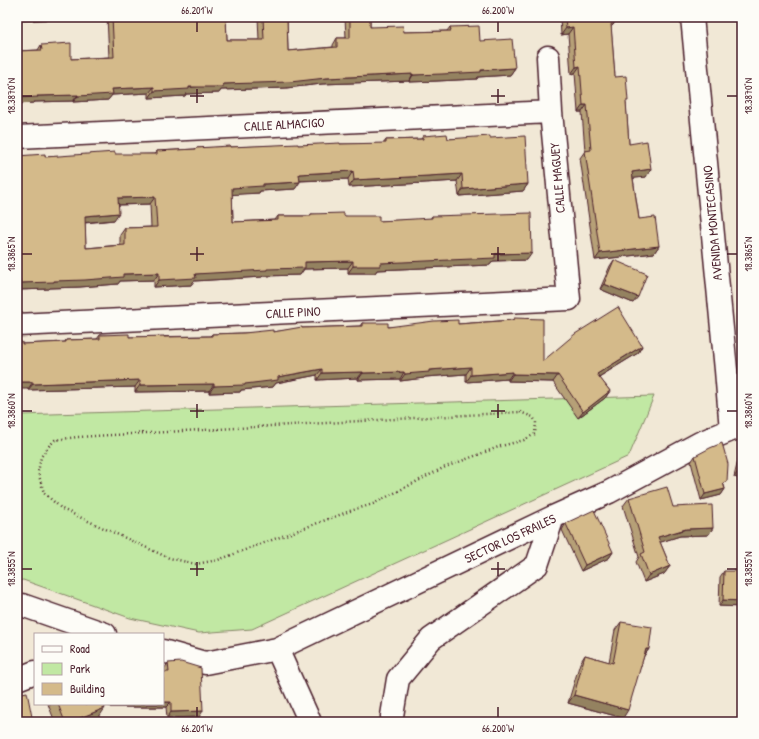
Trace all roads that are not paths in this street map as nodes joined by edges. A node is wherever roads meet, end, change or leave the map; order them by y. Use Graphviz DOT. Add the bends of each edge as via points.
graph roads {
  1 [pos="692,17"];
  2 [pos="548,57"];
  3 [pos="551,112"];
  4 [pos="17,137"];
  5 [pos="569,299"];
  6 [pos="17,325"];
  7 [pos="736,429"];
  8 [pos="553,517"];
  9 [pos="17,606"];
  10 [pos="102,633"];
  11 [pos="277,649"];
  12 [pos="164,651"];
  13 [pos="34,672"];
  14 [pos="17,679"];
  15 [pos="310,722"];
  16 [pos="393,722"];
  1 -- 7 [label="street, AVENIDA MONTECASINO" via="726,370"];
  2 -- 3 [label="street, CALLE MAGUEY"];
  3 -- 4 [label="street, CALLE ALMACIGO"];
  3 -- 5 [label="street, CALLE MAGUEY"];
  5 -- 6 [label="street, CALLE PINO"];
  7 -- 8 [label="street, SECTOR LOS FRAILES" via="700,443 609,492"];
  8 -- 11 [label="street, SECTOR LOS FRAILES"];
  8 -- 16 [label="street" via="537,564 431,639 398,679"];
  9 -- 10 [label="street" via="22,605"];
  11 -- 12 [label="street, SECTOR LOS FRAILES" via="205,663"];
  11 -- 15 [label="street"];
  13 -- 14 [label="street"];
}
